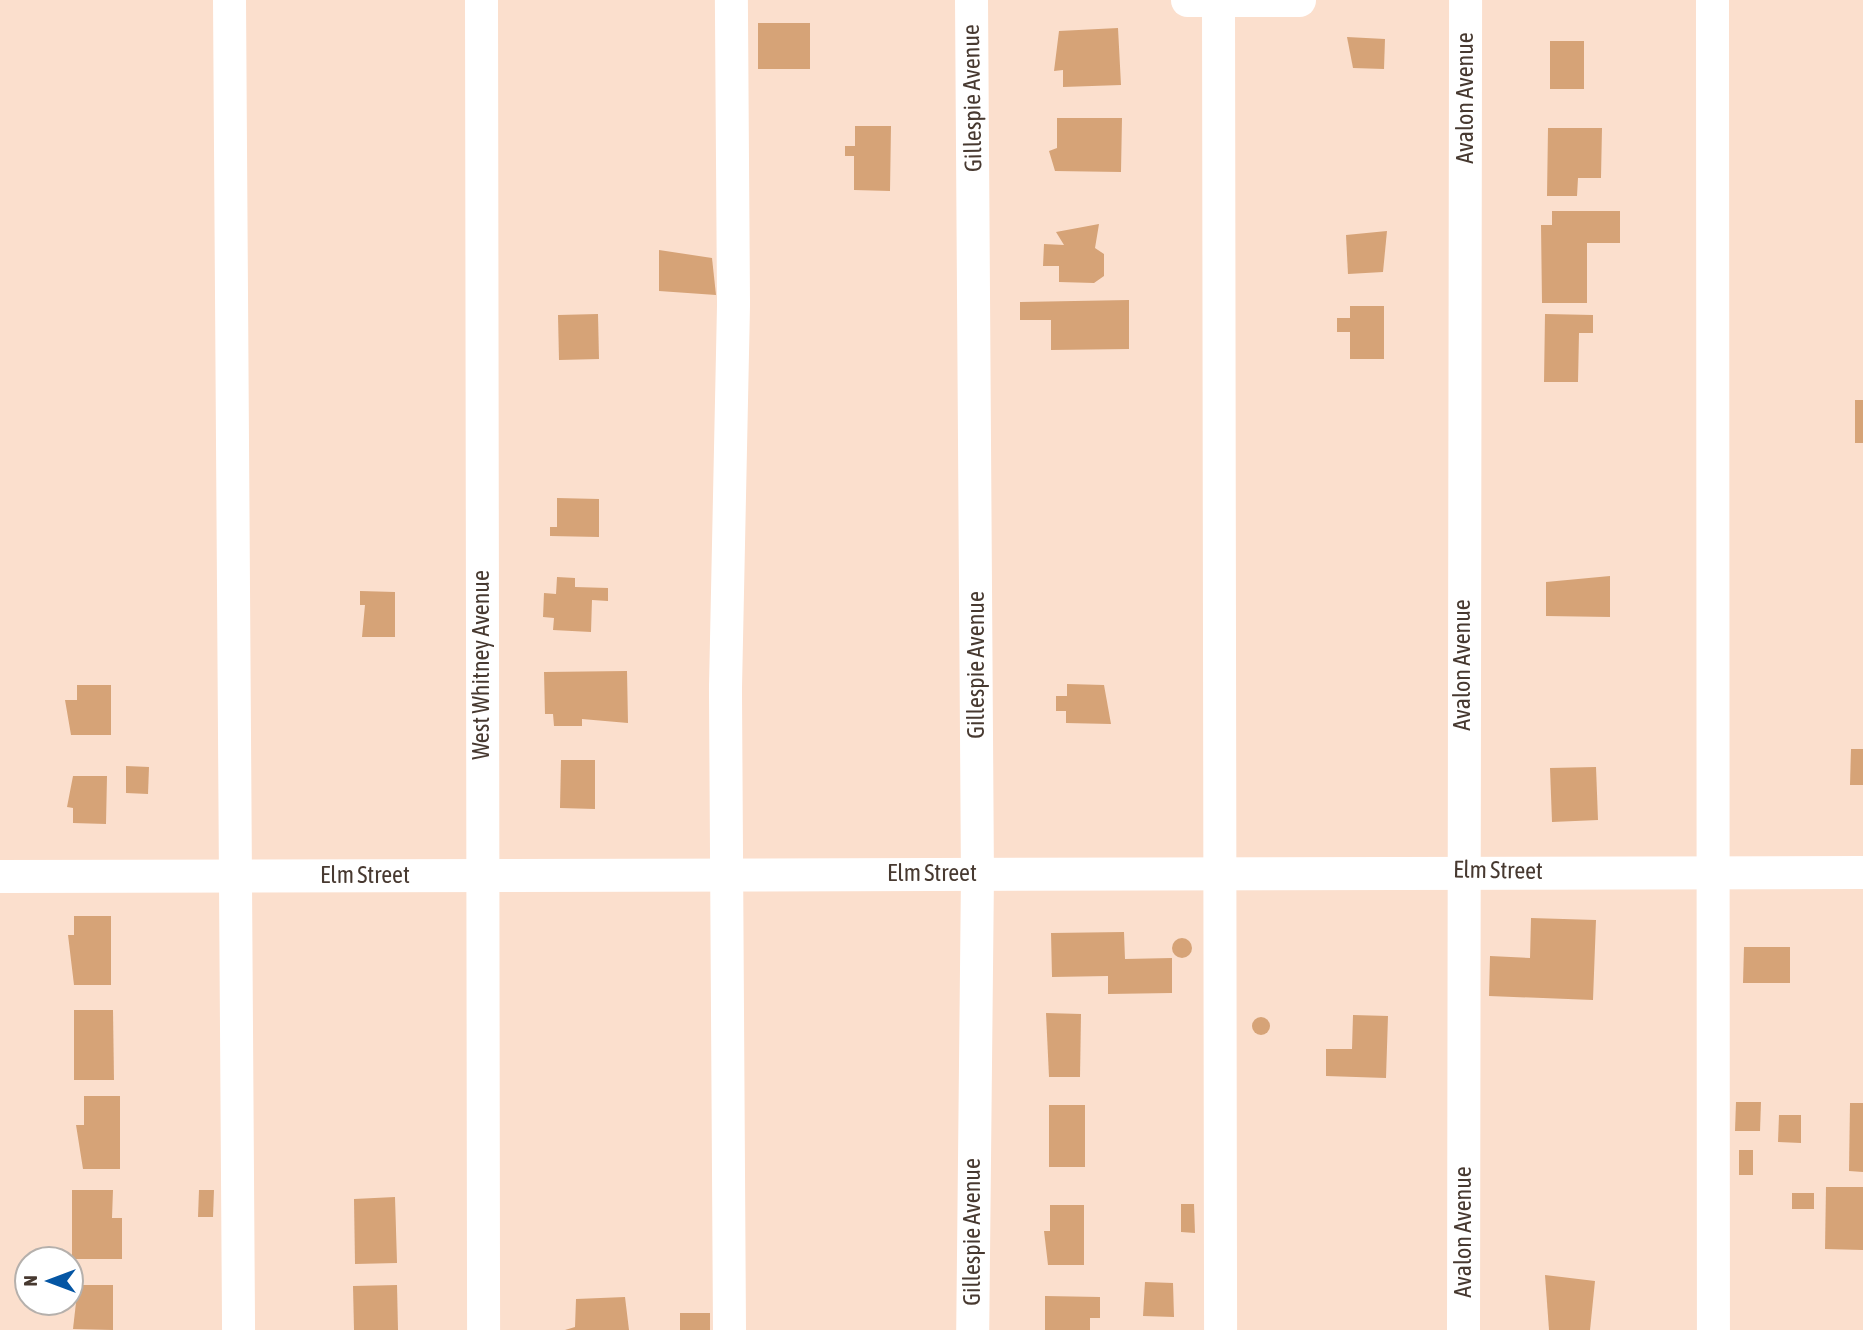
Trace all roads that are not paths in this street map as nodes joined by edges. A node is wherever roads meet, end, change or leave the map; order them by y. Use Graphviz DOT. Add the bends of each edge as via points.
graph roads {
  1 [pos="229,0"];
  2 [pos="481,0"];
  3 [pos="731,0"];
  4 [pos="971,0"];
  5 [pos="1299,0"];
  6 [pos="1465,0"];
  7 [pos="1712,0"];
  8 [pos="1203,1"];
  9 [pos="1461,869"];
  10 [pos="1220,871"];
  11 [pos="1712,871"];
  12 [pos="1863,872"];
  13 [pos="481,873"];
  14 [pos="728,873"];
  15 [pos="977,873"];
  16 [pos="0,876"];
  17 [pos="238,876"];
  18 [pos="238,1330"];
  19 [pos="483,1330"];
  20 [pos="729,1330"];
  21 [pos="972,1330"];
  22 [pos="1220,1330"];
  23 [pos="1463,1330"];
  24 [pos="1713,1330"];
  1 -- 17 [label="street"];
  2 -- 13 [label="street, West Whitney Avenue"];
  3 -- 14 [label="street"];
  4 -- 15 [label="street, Gillespie Avenue"];
  5 -- 8 [label="street"];
  6 -- 9 [label="street, Avalon Avenue"];
  7 -- 11 [label="street"];
  8 -- 10 [label="street"];
  9 -- 10 [label="street, Elm Street"];
  9 -- 11 [label="street, Elm Street"];
  9 -- 23 [label="street, Avalon Avenue"];
  10 -- 15 [label="street, Elm Street"];
  10 -- 22 [label="street"];
  11 -- 12 [label="street, Elm Street"];
  11 -- 24 [label="street"];
  13 -- 14 [label="street, Elm Street"];
  13 -- 17 [label="street, Elm Street"];
  13 -- 19 [label="street, West Whitney Avenue"];
  14 -- 15 [label="street, Elm Street"];
  14 -- 20 [label="street"];
  15 -- 21 [label="street, Gillespie Avenue"];
  16 -- 17 [label="street, Elm Street"];
  17 -- 18 [label="street"];
}
